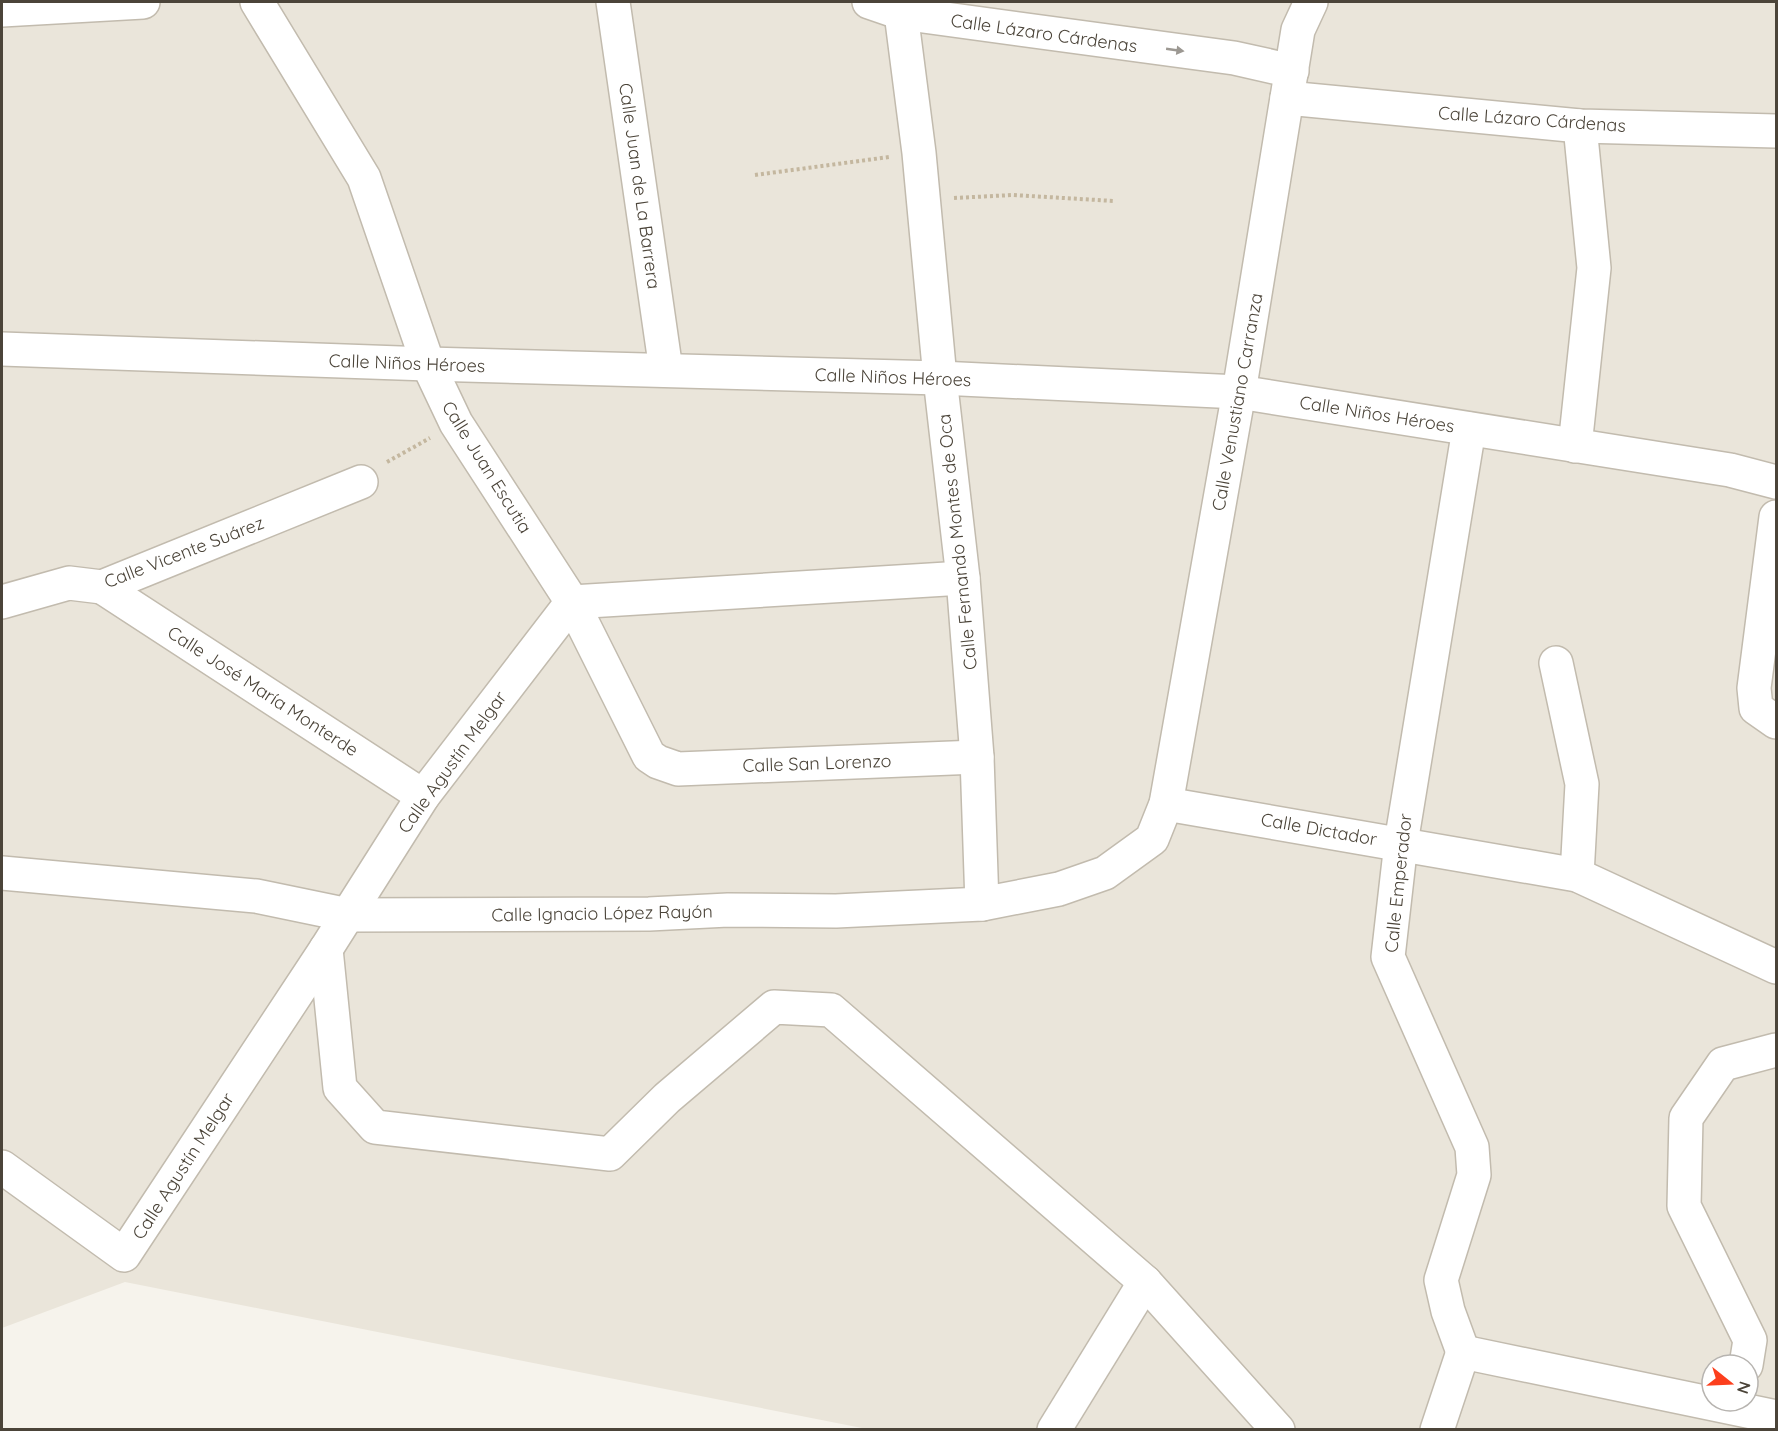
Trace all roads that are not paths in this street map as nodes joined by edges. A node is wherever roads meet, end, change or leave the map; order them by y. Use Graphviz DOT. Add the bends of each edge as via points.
graph roads {
  1 [pos="143,2"];
  2 [pos="257,2"];
  3 [pos="613,2"];
  4 [pos="869,2"];
  5 [pos="1311,2"];
  6 [pos="902,7"];
  7 [pos="2,10"];
  8 [pos="1290,84"];
  9 [pos="1580,126"];
  10 [pos="1776,131"];
  11 [pos="2,349"];
  12 [pos="428,364"];
  13 [pos="666,370"];
  14 [pos="940,378"];
  15 [pos="1239,392"];
  16 [pos="1469,429"];
  17 [pos="1575,446"];
  18 [pos="361,482"];
  19 [pos="1776,482"];
  20 [pos="1776,518"];
  21 [pos="1773,568"];
  22 [pos="963,578"];
  23 [pos="102,587"];
  24 [pos="2,602"];
  25 [pos="572,602"];
  26 [pos="1556,663"];
  27 [pos="1776,722"];
  28 [pos="977,757"];
  29 [pos="658,762"];
  30 [pos="423,796"];
  31 [pos="1166,804"];
  32 [pos="1401,843"];
  33 [pos="2,873"];
  34 [pos="1577,875"];
  35 [pos="982,904"];
  36 [pos="348,915"];
  37 [pos="326,950"];
  38 [pos="1776,967"];
  39 [pos="1776,1050"];
  40 [pos="2,1167"];
  41 [pos="1145,1282"];
  42 [pos="1463,1352"];
  43 [pos="1748,1353"];
  44 [pos="1700,1398"];
  45 [pos="1760,1412"];
  46 [pos="1776,1417"];
  47 [pos="1054,1430"];
  48 [pos="1278,1430"];
  49 [pos="1437,1430"];
  1 -- 7 [label="street"];
  2 -- 12 [label="street, Calle Juan Escutia" via="364,178"];
  3 -- 13 [label="street, Calle Juan de La Barrera"];
  4 -- 6 [label="street, Calle Lázaro Cárdenas"];
  5 -- 8 [label="street, Calle Venustiano Carranza" via="1298,30"];
  6 -- 8 [label="street, Calle Lázaro Cárdenas, one-way" via="1234,58"];
  6 -- 14 [label="street, Calle Fernando Montes de Oca"];
  8 -- 9 [label="street, Calle Lázaro Cárdenas"];
  8 -- 15 [label="street, Calle Venustiano Carranza"];
  9 -- 10 [label="street, Calle Lázaro Cárdenas"];
  9 -- 17 [label="street" via="1594,268"];
  11 -- 12 [label="street, Calle Niños Héroes"];
  12 -- 13 [label="street, Calle Niños Héroes"];
  12 -- 25 [label="street, Calle Juan Escutia" via="456,423"];
  13 -- 14 [label="street, Calle Niños Héroes"];
  14 -- 15 [label="street, Calle Niños Héroes"];
  14 -- 22 [label="street, Calle Fernando Montes de Oca"];
  15 -- 16 [label="street, Calle Niños Héroes"];
  15 -- 31 [label="street, Calle Venustiano Carranza"];
  16 -- 17 [label="street, Calle Niños Héroes"];
  16 -- 32 [label="street, Calle Emperador"];
  17 -- 19 [label="street, Calle Niños Héroes" via="1730,470"];
  18 -- 23 [label="street, Calle Vicente Suárez"];
  20 -- 21 [label="street"];
  21 -- 27 [label="street" via="1754,688 1756,708"];
  22 -- 25 [label="street"];
  22 -- 28 [label="street, Calle Fernando Montes de Oca"];
  23 -- 24 [label="street, Calle Vicente Suárez" via="69,583"];
  23 -- 30 [label="street, Calle José María Monterde"];
  25 -- 29 [label="street, Calle Juan Escutia" via="649,756"];
  25 -- 30 [label="street, Calle Agustín Melgar"];
  26 -- 34 [label="street" via="1582,784"];
  28 -- 29 [label="street, Calle San Lorenzo" via="678,769"];
  28 -- 35 [label="street, Calle Fernando Montes de Oca"];
  30 -- 36 [label="street, Calle Agustín Melgar"];
  31 -- 32 [label="street, Calle Dictador"];
  31 -- 35 [label="street, Calle Ignacio López Rayón" via="1152,838 1105,873 1059,889"];
  32 -- 34 [label="street, Calle Dictador"];
  32 -- 42 [label="street, Calle Emperador" via="1388,957 1472,1148 1474,1175 1441,1280"];
  33 -- 36 [label="street, Calle Ignacio López Rayón" via="256,896"];
  34 -- 38 [label="street, Calle Dictador"];
  35 -- 36 [label="street, Calle Ignacio López Rayón" via="836,911"];
  36 -- 37 [label="street, Calle Agustín Melgar"];
  37 -- 40 [label="street, Calle Agustín Melgar" via="124,1255"];
  37 -- 41 [label="street" via="340,1088 375,1127 610,1154 667,1098 774,1007 831,1010"];
  39 -- 43 [label="street" via="1723,1064 1686,1118 1684,1206 1750,1340"];
  41 -- 47 [label="street"];
  41 -- 48 [label="street"];
  42 -- 44 [label="street"];
  42 -- 49 [label="street"];
  45 -- 46 [label="street"];
}
